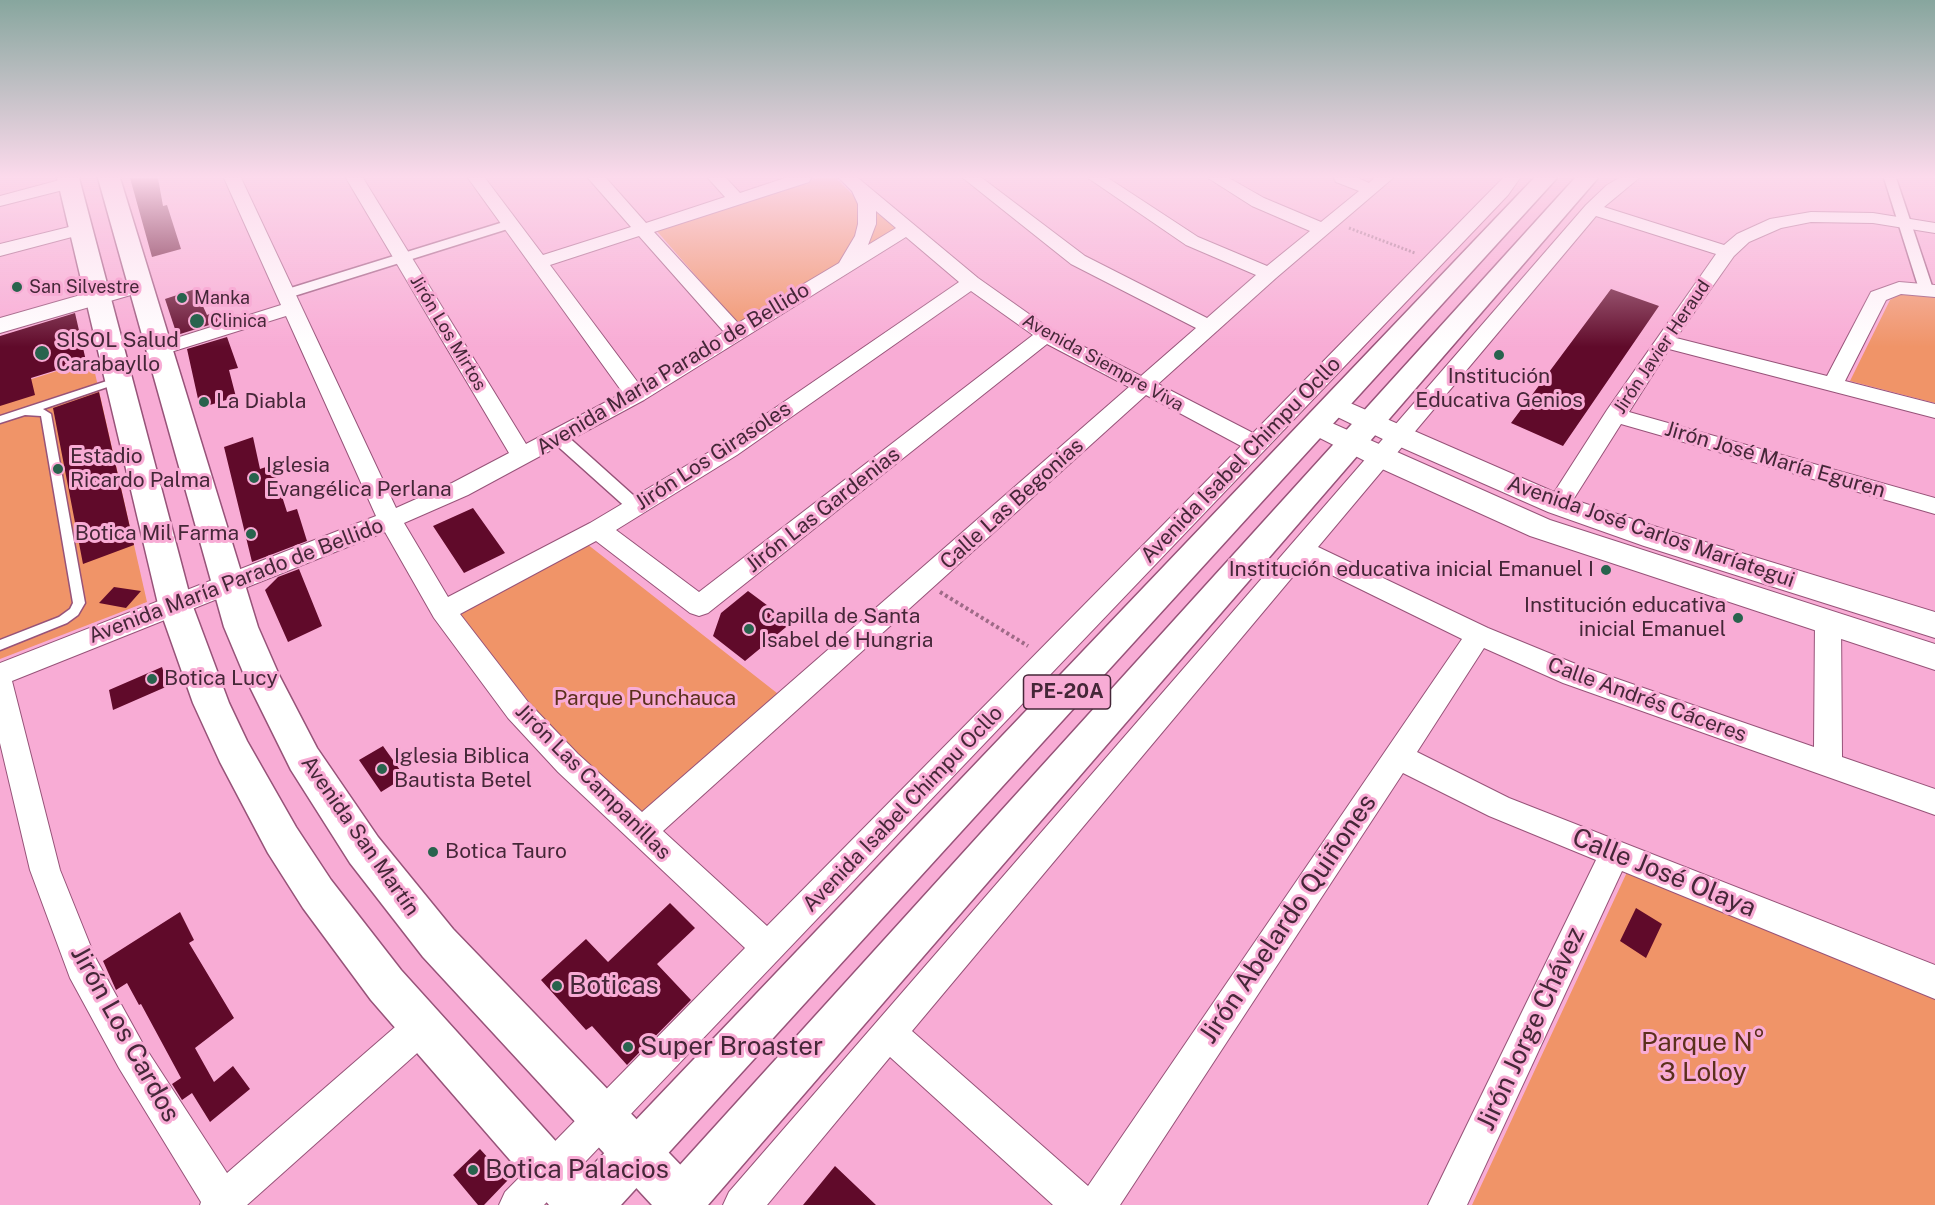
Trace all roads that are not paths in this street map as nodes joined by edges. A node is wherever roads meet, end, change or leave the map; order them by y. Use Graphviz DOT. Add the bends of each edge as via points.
graph roads {
  1 [pos="61,234"];
  2 [pos="82,234"];
  3 [pos="125,234"];
  4 [pos="261,234"];
  5 [pos="388,234"];
  6 [pos="477,234"];
  7 [pos="517,234"];
  8 [pos="629,234"];
  9 [pos="646,234"];
  10 [pos="863,234"];
  11 [pos="898,234"];
  12 [pos="915,234"];
  13 [pos="1044,234"];
  14 [pos="1182,234"];
  15 [pos="1317,234"];
  16 [pos="1459,234"];
  17 [pos="1489,234"];
  18 [pos="1555,234"];
  19 [pos="1685,234"];
  20 [pos="1751,234"];
  21 [pos="1908,234"];
  22 [pos="0,250"];
  23 [pos="1727,252"];
  24 [pos="402,258"];
  25 [pos="538,263"];
  26 [pos="845,267"];
  27 [pos="1269,274"];
  28 [pos="137,276"];
  29 [pos="971,282"];
  30 [pos="96,288"];
  31 [pos="1930,290"];
  32 [pos="289,301"];
  33 [pos="0,305"];
  34 [pos="0,326"];
  35 [pos="1210,327"];
  36 [pos="736,333"];
  37 [pos="1046,335"];
  38 [pos="1664,341"];
  39 [pos="158,350"];
  40 [pos="118,380"];
  41 [pos="1833,385"];
  42 [pos="1143,387"];
  43 [pos="636,395"];
  44 [pos="1311,408"];
  45 [pos="1935,411"];
  46 [pos="24,412"];
  47 [pos="1615,415"];
  48 [pos="0,420"];
  49 [pos="559,438"];
  50 [pos="1376,440"];
  51 [pos="1256,444"];
  52 [pos="522,457"];
  53 [pos="1558,505"];
  54 [pos="1935,506"];
  55 [pos="636,507"];
  56 [pos="390,520"];
  57 [pos="598,529"];
  58 [pos="1302,550"];
  59 [pos="226,584"];
  60 [pos="175,604"];
  61 [pos="443,611"];
  62 [pos="1828,622"];
  63 [pos="1935,625"];
  64 [pos="1479,635"];
  65 [pos="0,645"];
  66 [pos="1935,657"];
  67 [pos="0,674"];
  68 [pos="0,684"];
  69 [pos="1397,756"];
  70 [pos="1828,765"];
  71 [pos="1935,802"];
  72 [pos="641,832"];
  73 [pos="1615,854"];
  74 [pos="768,948"];
  75 [pos="1935,982"];
  76 [pos="422,1026"];
  77 [pos="889,1033"];
  78 [pos="602,1118"];
  79 [pos="636,1154"];
  80 [pos="551,1171"];
  81 [pos="681,1203"];
  82 [pos="221,1204"];
  83 [pos="518,1205"];
  84 [pos="581,1205"];
  85 [pos="588,1205"];
  86 [pos="742,1205"];
  87 [pos="1081,1205"];
  88 [pos="1098,1205"];
  89 [pos="1448,1205"];
  1 -- 22 [label="street"];
  2 -- 30 [label="main road"];
  3 -- 28 [label="main road, Avenida San Martín"];
  4 -- 32 [label="street, Jirón Las Campanillas"];
  5 -- 24 [label="street, Jirón Los Mirtos"];
  6 -- 24 [label="street"];
  7 -- 25 [label="street"];
  8 -- 25 [label="street"];
  9 -- 36 [label="street"];
  10 -- 26 [label="street, Avenida María Parado de Bellido"];
  11 -- 26 [label="street, Avenida María Parado de Bellido"];
  12 -- 29 [label="street, Avenida Siempre Viva"];
  13 -- 35 [label="street" via="1078,260"];
  14 -- 27 [label="street"];
  15 -- 27 [label="street, Calle Las Begonias"];
  16 -- 44 [label="street, Avenida Isabel Chimpu Ocllo"];
  17 -- 44 [label="main road, Avenida Isabel Chimpu Ocllo / PE-20A"];
  18 -- 50 [label="main road, PE-20A"];
  19 -- 23 [label="street"];
  20 -- 23 [label="street, Jirón Javier Heraud"];
  21 -- 31 [label="street"];
  23 -- 38 [label="street, Jirón Javier Heraud"];
  24 -- 32 [label="street"];
  24 -- 52 [label="street, Jirón Los Mirtos"];
  25 -- 43 [label="street"];
  26 -- 36 [label="street, Avenida María Parado de Bellido"];
  27 -- 35 [label="street, Calle Las Begonias"];
  28 -- 30 [label="street"];
  28 -- 39 [label="main road, Avenida San Martín"];
  29 -- 37 [label="street, Avenida Siempre Viva"];
  29 -- 55 [label="street, Jirón Los Girasoles" via="729,450"];
  30 -- 33 [label="street"];
  30 -- 34 [label="street"];
  30 -- 40 [label="main road"];
  31 -- 41 [label="street" via="1899,288 1878,296"];
  32 -- 39 [label="street"];
  32 -- 56 [label="street, Jirón Las Campanillas"];
  35 -- 42 [label="street, Calle Las Begonias"];
  36 -- 43 [label="street, Avenida María Parado de Bellido"];
  37 -- 42 [label="street, Avenida Siempre Viva"];
  37 -- 57 [label="street, Jirón Las Gardenias" via="699,606"];
  38 -- 41 [label="street"];
  38 -- 47 [label="street, Jirón Javier Heraud"];
  39 -- 59 [label="main road, Avenida San Martín"];
  40 -- 46 [label="lane"];
  40 -- 60 [label="main road"];
  41 -- 45 [label="street"];
  42 -- 51 [label="street, Avenida Siempre Viva"];
  42 -- 72 [label="street, Calle Las Begonias"];
  43 -- 49 [label="street, Avenida María Parado de Bellido"];
  44 -- 50 [label="street, Avenida José Carlos Maríategui"];
  44 -- 51 [label="street, Avenida Isabel Chimpu Ocllo"];
  44 -- 79 [label="main road, Avenida Isabel Chimpu Ocllo / PE-20A"];
  46 -- 48 [label="lane"];
  46 -- 65 [label="lane" via="46,414 79,603 63,620"];
  47 -- 53 [label="street, Jirón Javier Heraud"];
  47 -- 54 [label="street, Jirón José María Eguren"];
  49 -- 52 [label="street, Avenida María Parado de Bellido"];
  49 -- 55 [label="street"];
  50 -- 53 [label="street, Avenida José Carlos Maríategui"];
  50 -- 58 [label="street"];
  50 -- 62 [label="street, Avenida José Carlos Maríategui" via="1540,528"];
  50 -- 81 [label="main road, PE-20A"];
  51 -- 74 [label="street, Avenida Isabel Chimpu Ocllo"];
  52 -- 56 [label="street, Avenida María Parado de Bellido"];
  53 -- 63 [label="street, Avenida José Carlos Maríategui"];
  55 -- 57 [label="street, Jirón Los Girasoles"];
  56 -- 59 [label="street, Avenida María Parado de Bellido"];
  56 -- 61 [label="street, Jirón Las Campanillas"];
  57 -- 61 [label="street, Jirón Los Girasoles"];
  58 -- 64 [label="street, Calle Andrés Cáceres"];
  58 -- 77 [label="street"];
  59 -- 60 [label="street, Avenida María Parado de Bellido"];
  59 -- 78 [label="main road, Avenida San Martín" via="282,719 358,841 438,943"];
  60 -- 67 [label="street, Avenida María Parado de Bellido"];
  60 -- 76 [label="main road" via="232,751 282,840 331,912"];
  61 -- 72 [label="street, Jirón Las Campanillas" via="518,710"];
  62 -- 66 [label="street, Avenida José Carlos Maríategui"];
  62 -- 70 [label="street"];
  64 -- 69 [label="street, Jirón Abelardo Quiñones"];
  64 -- 70 [label="street, Calle Andrés Cáceres" via="1573,675"];
  68 -- 82 [label="street, Jirón Los Cardos" via="45,870 82,967"];
  69 -- 73 [label="street, Calle José Olaya" via="1499,807"];
  69 -- 88 [label="street, Jirón Abelardo Quiñones"];
  70 -- 71 [label="street, Calle Andrés Cáceres"];
  72 -- 74 [label="street, Jirón Las Campanillas"];
  73 -- 75 [label="street, Calle José Olaya"];
  73 -- 89 [label="street, Jirón Jorge Chávez"];
  74 -- 78 [label="street, Avenida Isabel Chimpu Ocllo"];
  76 -- 80 [label="main road"];
  76 -- 82 [label="street"];
  77 -- 86 [label="street"];
  77 -- 87 [label="street"];
  78 -- 79 [label="main road, Avenida San Martín"];
  78 -- 80 [label="street, Avenida Isabel Chimpu Ocllo"];
  79 -- 81 [label="main road, Avenida San Martín"];
  79 -- 85 [label="main road, Avenida Isabel Chimpu Ocllo / PE-20A"];
  80 -- 83 [label="street, Avenida Isabel Chimpu Ocllo"];
  80 -- 84 [label="main road"];
}
